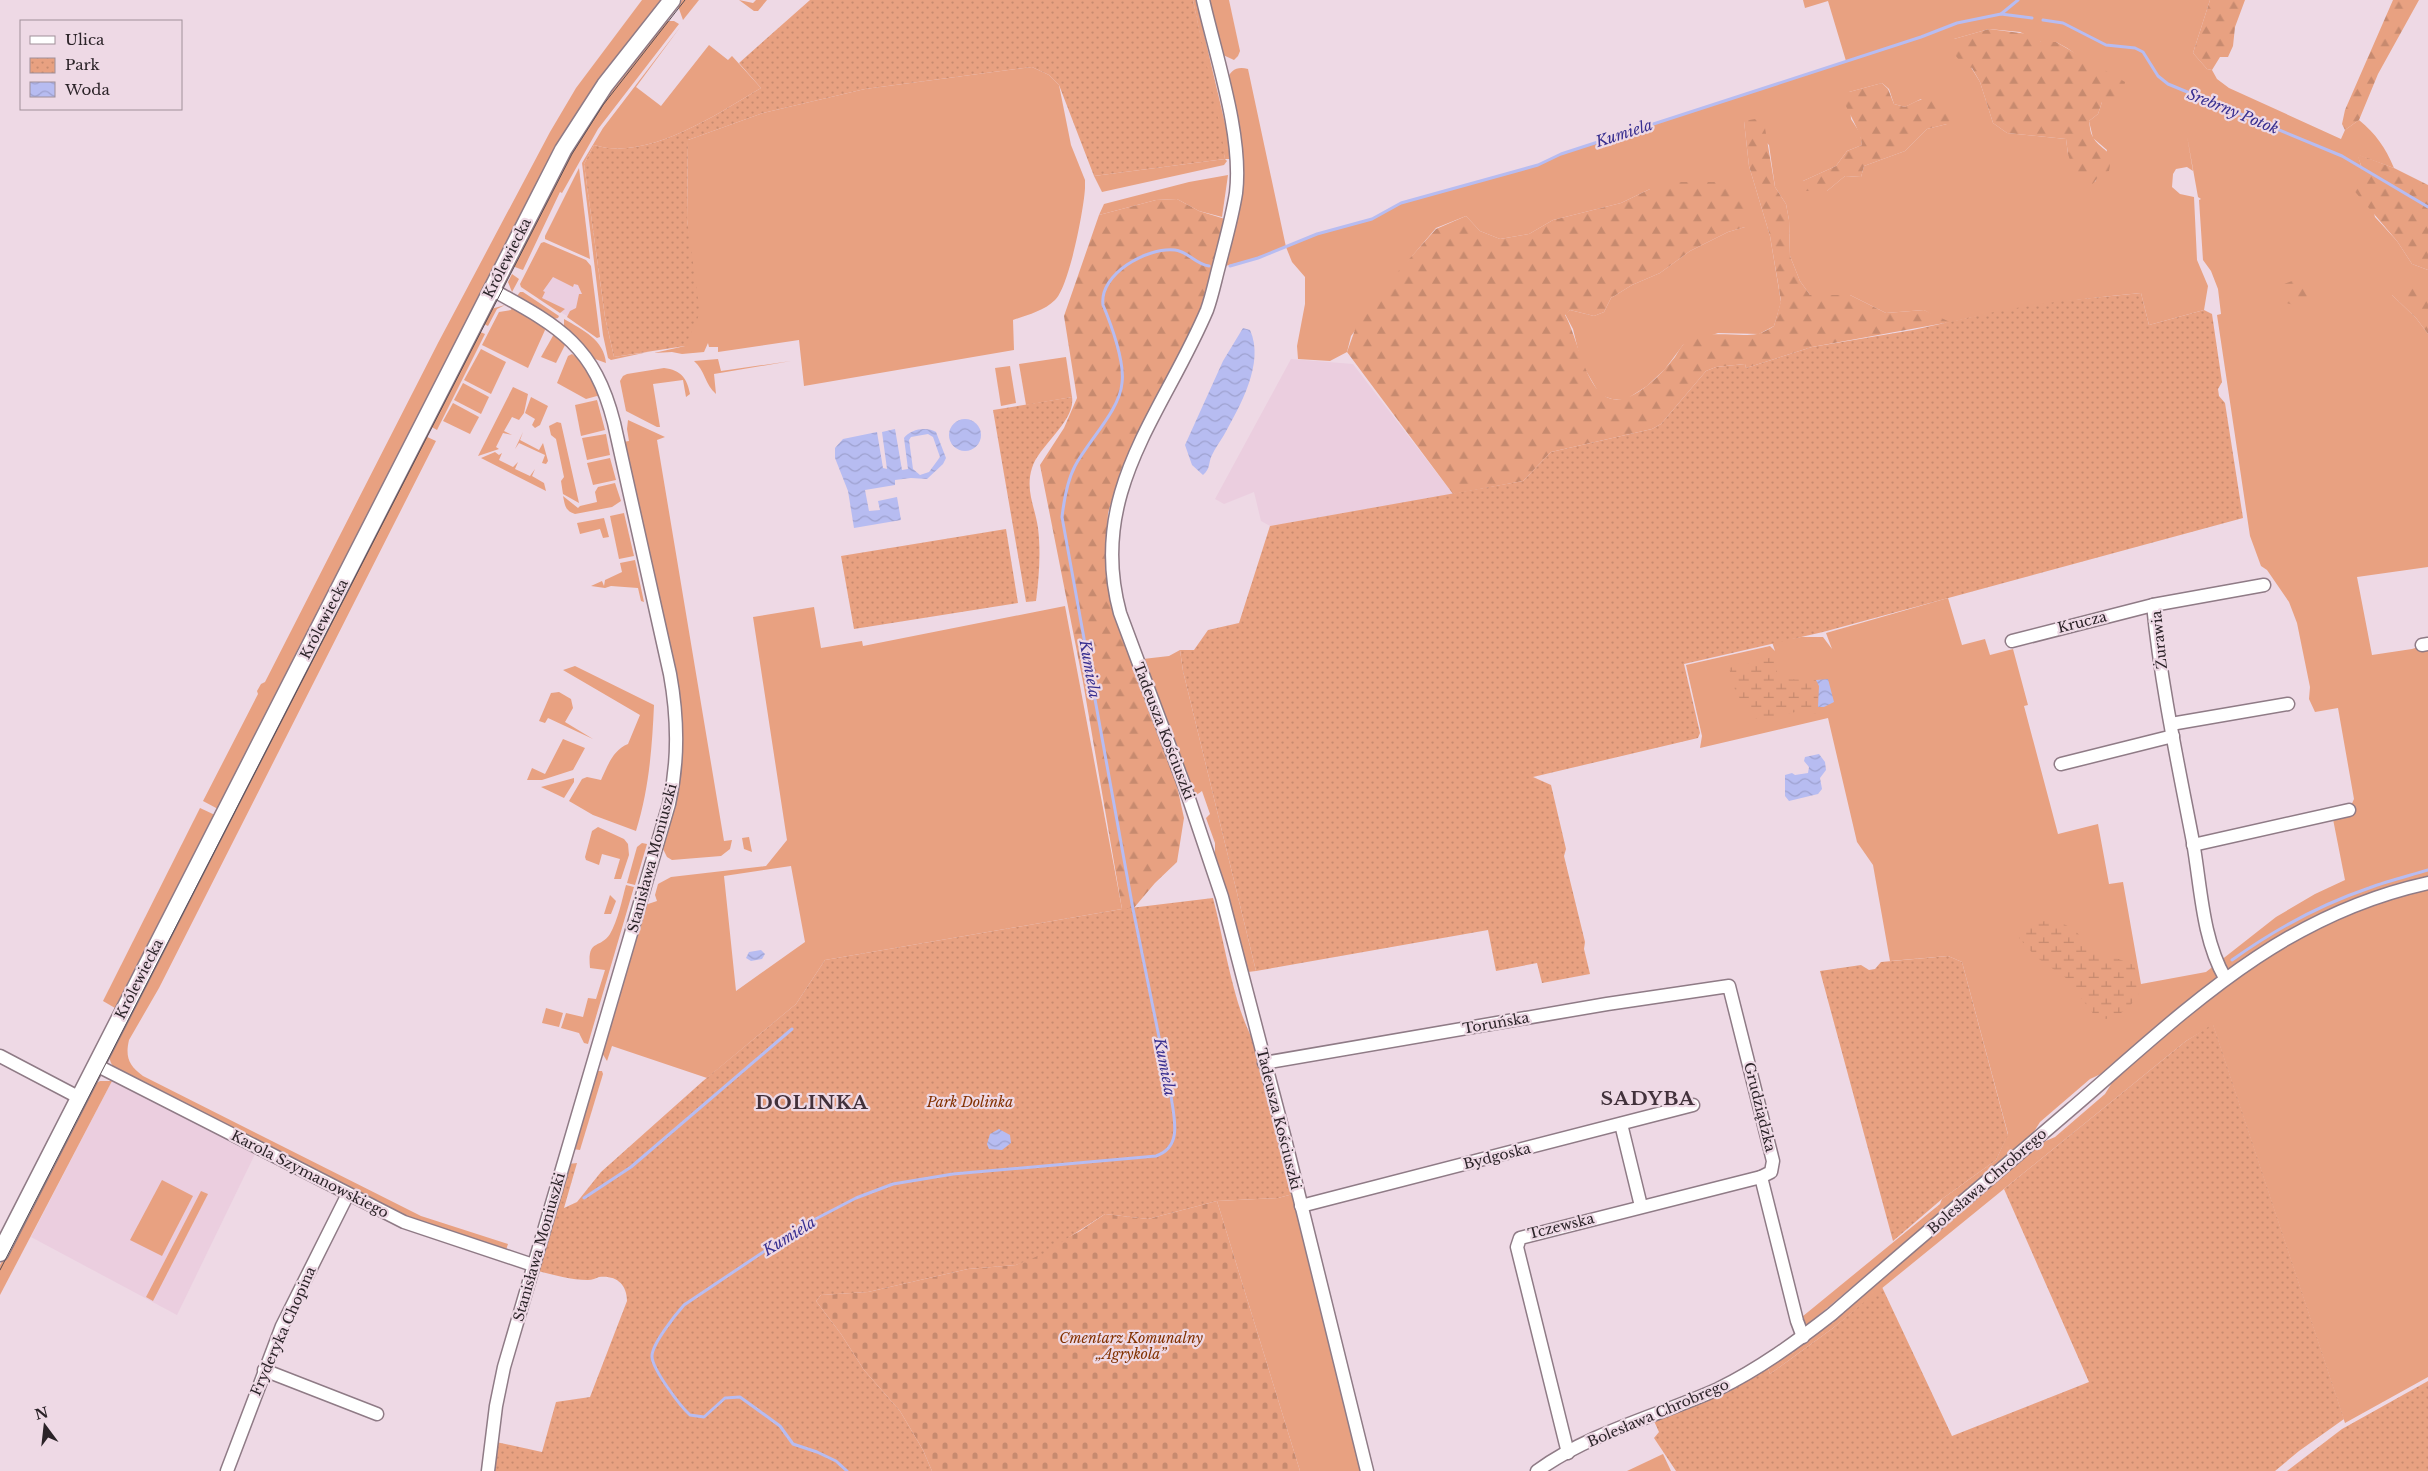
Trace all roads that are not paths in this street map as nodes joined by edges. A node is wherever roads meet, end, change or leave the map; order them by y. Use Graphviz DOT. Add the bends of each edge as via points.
graph roads {
  1 [pos="672,0"];
  2 [pos="1202,0"];
  3 [pos="492,289"];
  4 [pos="2264,585"];
  5 [pos="2152,606"];
  6 [pos="2012,641"];
  7 [pos="2288,704"];
  8 [pos="2172,730"];
  9 [pos="2061,764"];
  10 [pos="2349,810"];
  11 [pos="2194,845"];
  12 [pos="2428,883"];
  13 [pos="2225,978"];
  14 [pos="1729,986"];
  15 [pos="0,1056"];
  16 [pos="1264,1063"];
  17 [pos="96,1065"];
  18 [pos="80,1098"];
  19 [pos="1693,1106"];
  20 [pos="1621,1124"];
  21 [pos="1761,1176"];
  22 [pos="348,1194"];
  23 [pos="1301,1206"];
  24 [pos="1641,1206"];
  25 [pos="0,1253"];
  26 [pos="533,1265"];
  27 [pos="1803,1337"];
  28 [pos="264,1370"];
  29 [pos="377,1414"];
  30 [pos="1568,1453"];
  31 [pos="227,1471"];
  32 [pos="488,1471"];
  33 [pos="1367,1471"];
  34 [pos="1537,1471"];
  1 -- 3 [label="main road, Królewiecka" via="584,115"];
  2 -- 16 [label="street, Tadeusza Kościuszki" via="1233,132 1237,157 1236,193 1207,309 1129,468 1115,515 1112,567 1120,613 1222,897"];
  3 -- 17 [label="main road, Królewiecka"];
  3 -- 26 [label="street, Stanisława Moniuszki" via="564,333 587,358 603,388 614,423 667,658 677,726 669,804"];
  4 -- 5 [label="street, Żurawia"];
  5 -- 6 [label="street, Krucza"];
  5 -- 8 [label="street, Żurawia"];
  7 -- 8 [label="street"];
  8 -- 9 [label="street"];
  8 -- 11 [label="street, Żurawia"];
  10 -- 11 [label="street"];
  11 -- 13 [label="street, Żurawia" via="2210,942 2216,963"];
  12 -- 13 [label="street, Bolesława Chrobrego" via="2371,898 2313,922"];
  13 -- 27 [label="street, Bolesława Chrobrego"];
  14 -- 16 [label="street, Toruńska"];
  14 -- 21 [label="street, Grudziądzka" via="1773,1161 1771,1172"];
  15 -- 18 [label="street"];
  16 -- 23 [label="street, Tadeusza Kościuszki"];
  17 -- 18 [label="main road, Królewiecka"];
  17 -- 22 [label="street, Karola Szymanowskiego"];
  18 -- 25 [label="main road, Królewiecka"];
  19 -- 20 [label="street, Bydgoska"];
  20 -- 23 [label="street, Bydgoska"];
  20 -- 24 [label="street"];
  21 -- 24 [label="street, Tczewska"];
  21 -- 27 [label="street"];
  22 -- 26 [label="street, Karola Szymanowskiego" via="426,1231"];
  22 -- 28 [label="street, Fryderyka Chopina" via="282,1326"];
  23 -- 33 [label="street, Tadeusza Kościuszki"];
  24 -- 30 [label="street, Tczewska" via="1522,1236 1516,1243"];
  26 -- 32 [label="street, Stanisława Moniuszki" via="504,1367"];
  27 -- 30 [label="street, Bolesława Chrobrego" via="1725,1385"];
  28 -- 29 [label="street"];
  28 -- 31 [label="street, Fryderyka Chopina"];
  30 -- 34 [label="street, Bolesława Chrobrego"];
}
